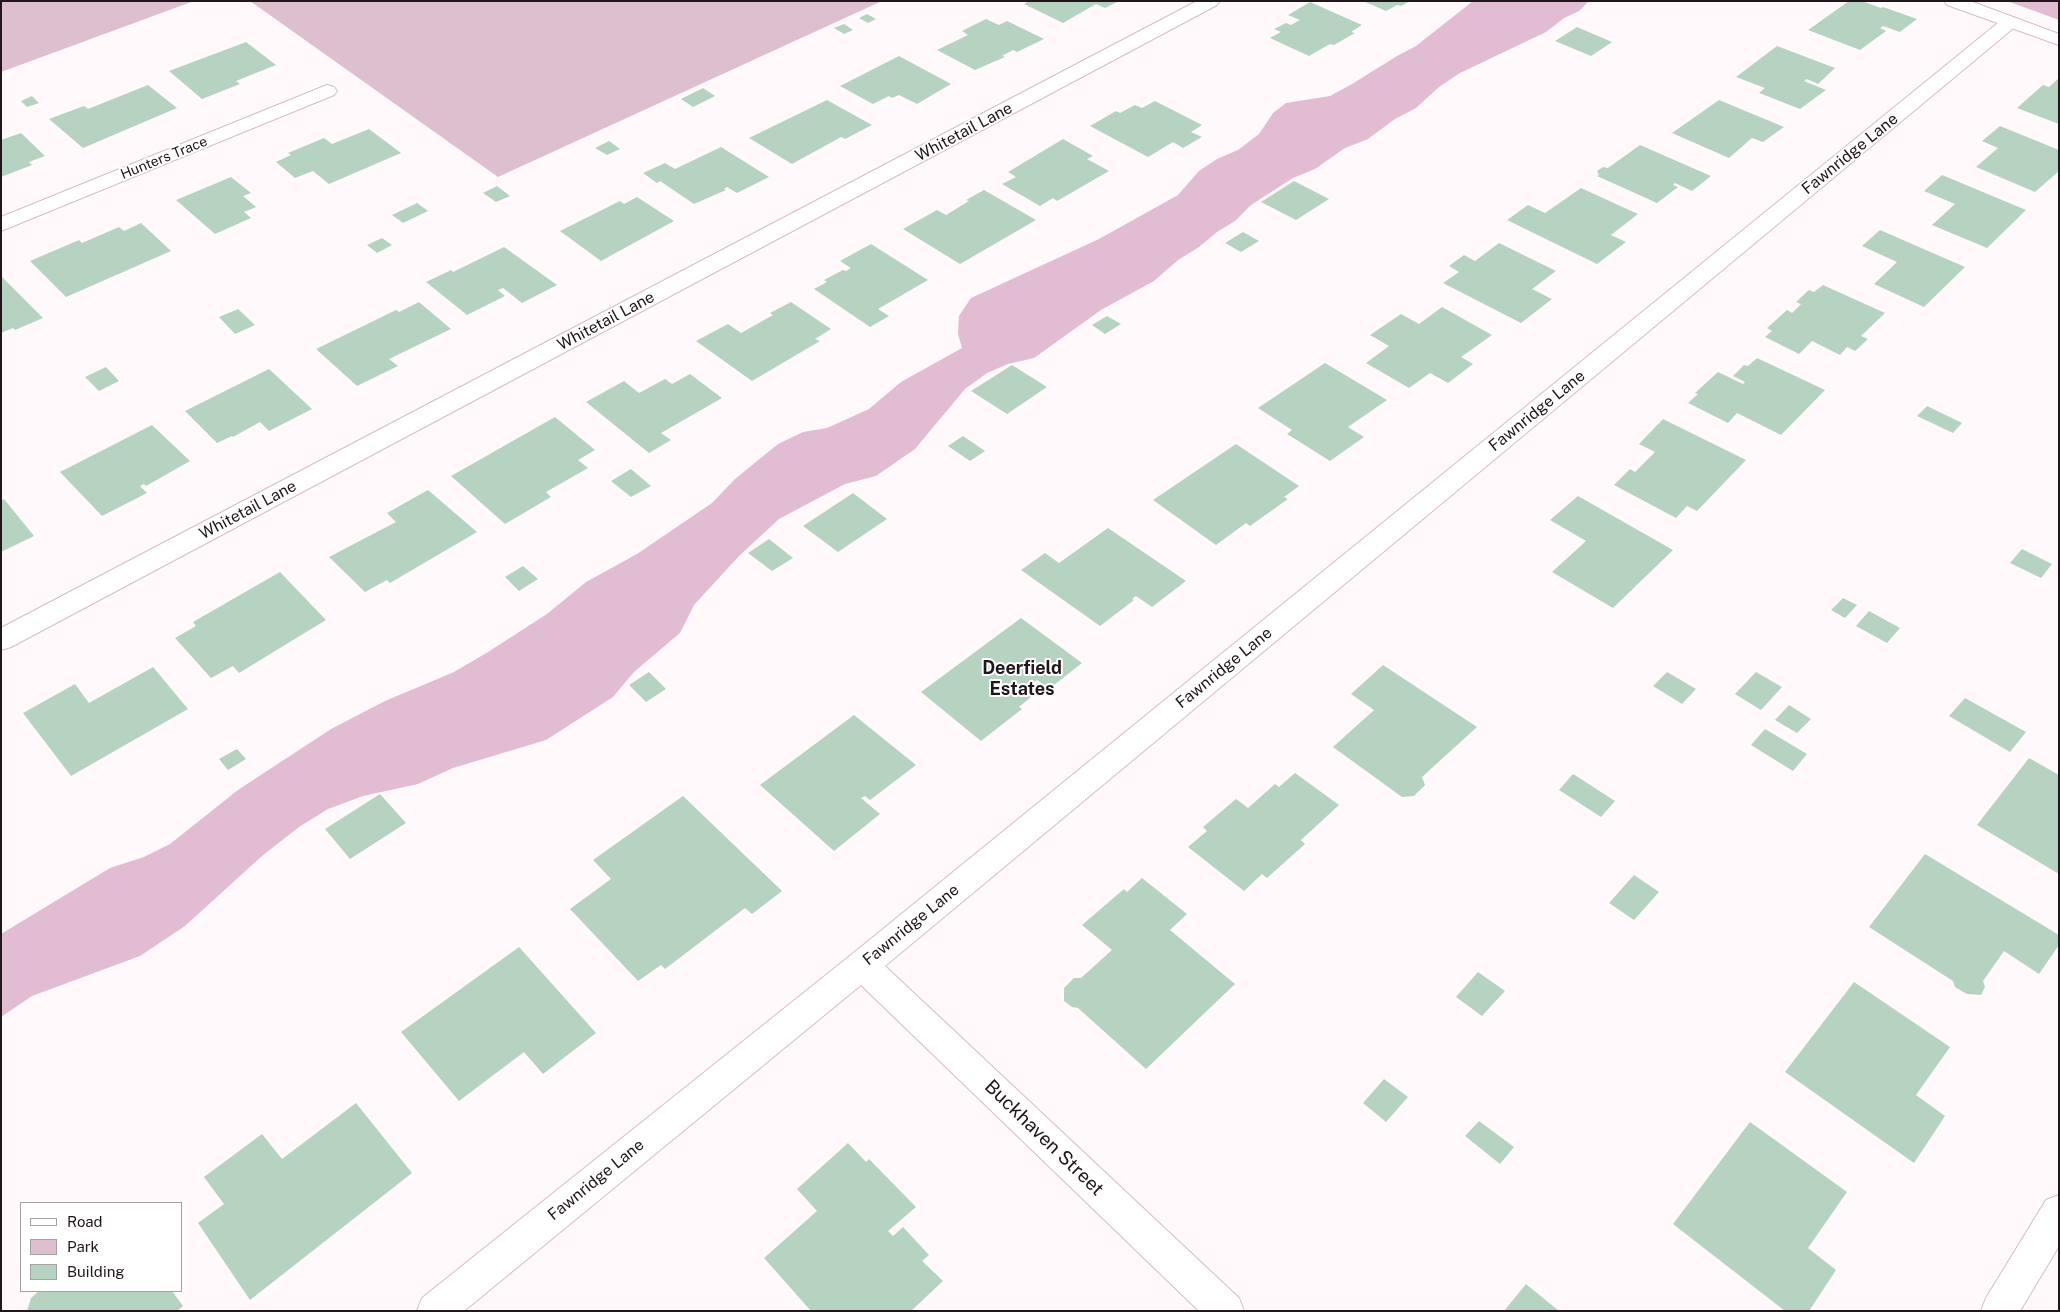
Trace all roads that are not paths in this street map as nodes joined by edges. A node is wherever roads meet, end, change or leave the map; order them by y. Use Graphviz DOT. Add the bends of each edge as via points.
graph roads {
  1 [pos="1211,1"];
  2 [pos="1953,1"];
  3 [pos="2010,22"];
  4 [pos="2059,40"];
  5 [pos="327,91"];
  6 [pos="1,225"];
  7 [pos="1,640"];
  8 [pos="862,965"];
  9 [pos="2059,1212"];
  10 [pos="435,1311"];
  11 [pos="1226,1311"];
  12 [pos="1999,1311"];
  1 -- 7 [label="street, Whitetail Lane"];
  2 -- 3 [label="street"];
  3 -- 4 [label="street"];
  3 -- 8 [label="street, Fawnridge Lane"];
  5 -- 6 [label="street, Hunters Trace"];
  8 -- 10 [label="street, Fawnridge Lane"];
  8 -- 11 [label="street, Buckhaven Street"];
  9 -- 12 [label="street"];
}
